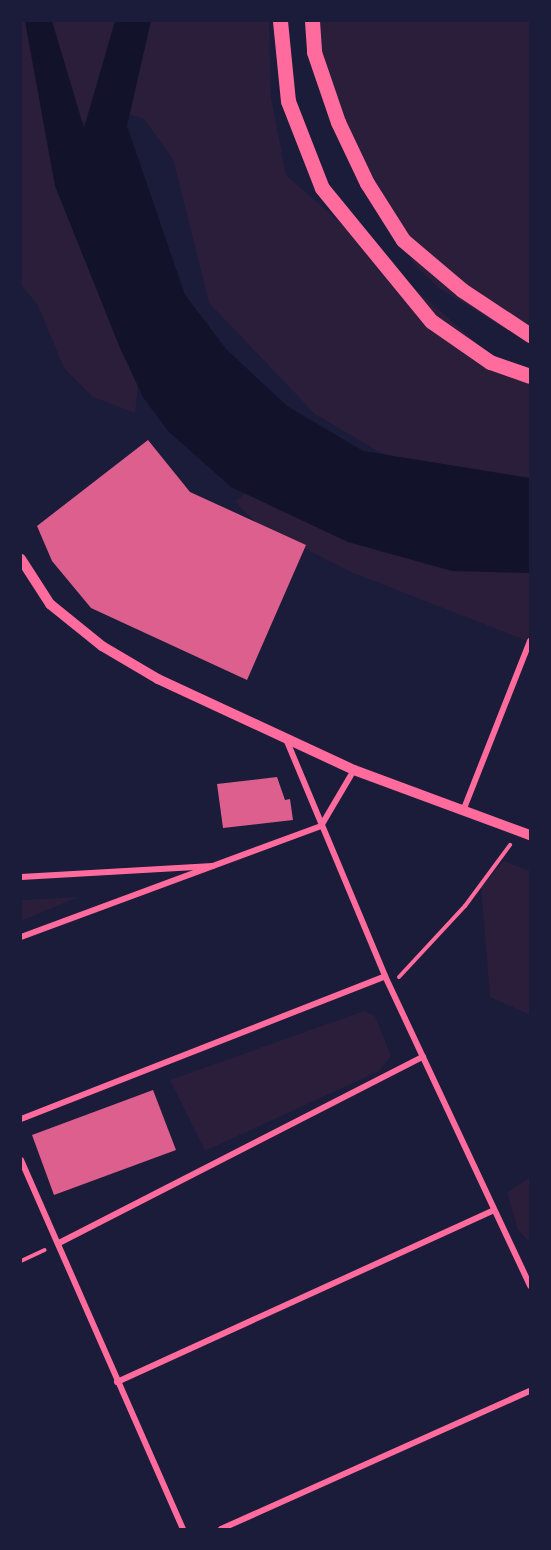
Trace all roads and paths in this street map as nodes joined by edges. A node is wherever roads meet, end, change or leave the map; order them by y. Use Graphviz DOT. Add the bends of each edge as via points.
graph roads {
  1 [pos="280,21"];
  2 [pos="312,21"];
  3 [pos="530,334"];
  4 [pos="530,376"];
  5 [pos="21,559"];
  6 [pos="530,641"];
  7 [pos="286,739"];
  8 [pos="354,770"];
  9 [pos="462,814"];
  10 [pos="321,825"];
  11 [pos="519,831"];
  12 [pos="530,835"];
  13 [pos="219,866"];
  14 [pos="21,877"];
  15 [pos="21,936"];
  16 [pos="386,976"];
  17 [pos="390,986"];
  18 [pos="423,1057"];
  19 [pos="21,1119"];
  20 [pos="21,1160"];
  21 [pos="494,1210"];
  22 [pos="59,1243"];
  23 [pos="21,1261"];
  24 [pos="530,1286"];
  25 [pos="117,1382"];
  26 [pos="530,1390"];
  27 [pos="183,1529"];
  28 [pos="221,1529"];
  1 -- 4 [label="main road" via="288,101 322,188 431,321 490,362"];
  2 -- 3 [label="main road" via="314,52 339,122 367,183 403,240 462,290"];
  5 -- 7 [label="street" via="50,604 102,646"];
  6 -- 9 [label="street"];
  7 -- 8 [label="street"];
  7 -- 10 [label="street"];
  8 -- 9 [label="street"];
  8 -- 10 [label="street"];
  9 -- 11 [label="street"];
  10 -- 13 [label="street"];
  10 -- 16 [label="street"];
  11 -- 12 [label="street"];
  11 -- 17 [label="path" via="465,906"];
  13 -- 14 [label="street"];
  13 -- 15 [label="street"];
  16 -- 17 [label="street"];
  16 -- 19 [label="street"];
  17 -- 18 [label="street"];
  18 -- 21 [label="street"];
  18 -- 22 [label="street"];
  20 -- 22 [label="street"];
  21 -- 24 [label="street"];
  21 -- 25 [label="street"];
  22 -- 23 [label="path"];
  22 -- 25 [label="street"];
  25 -- 27 [label="street"];
  26 -- 28 [label="street"];
}
